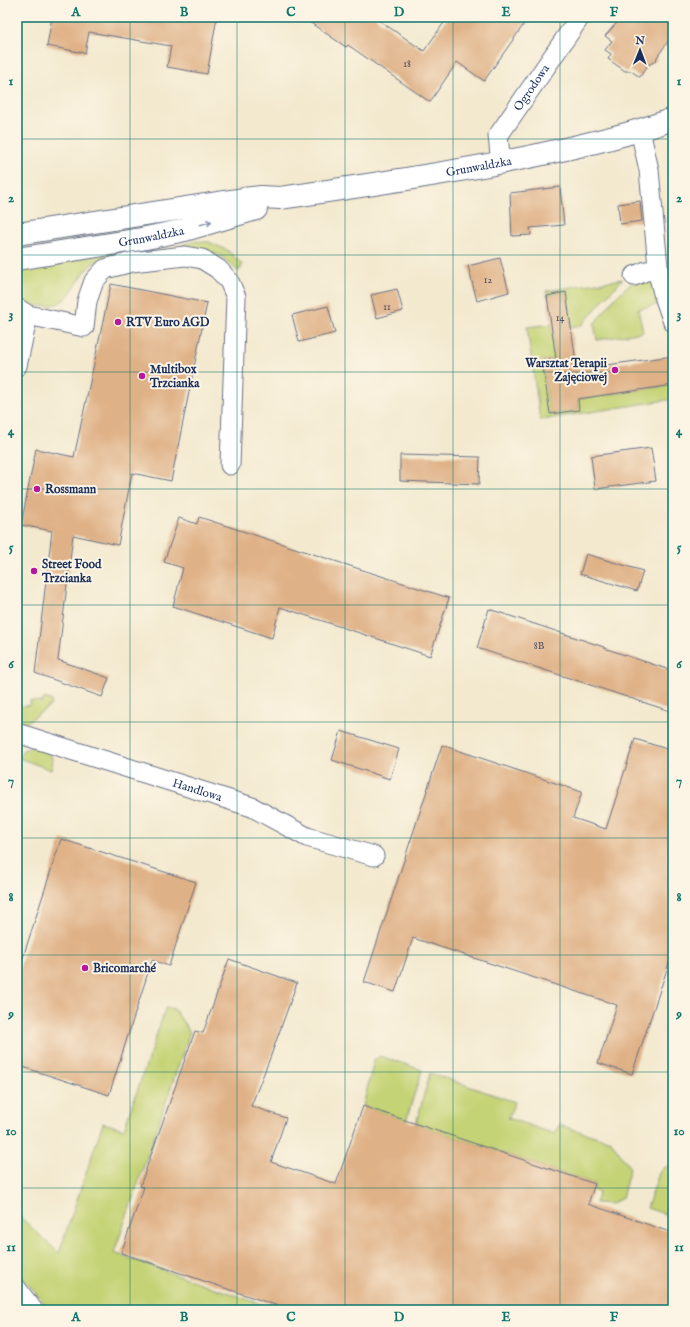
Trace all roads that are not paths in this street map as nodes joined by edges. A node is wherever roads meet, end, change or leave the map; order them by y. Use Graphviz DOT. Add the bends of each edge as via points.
graph roads {
  1 [pos="580,17"];
  2 [pos="673,119"];
  3 [pos="640,130"];
  4 [pos="501,163"];
  5 [pos="280,198"];
  6 [pos="200,206"];
  7 [pos="17,234"];
  8 [pos="17,246"];
  9 [pos="17,259"];
  10 [pos="659,270"];
  11 [pos="634,276"];
  12 [pos="23,312"];
  13 [pos="673,322"];
  14 [pos="17,366"];
  15 [pos="230,465"];
  16 [pos="17,733"];
  17 [pos="374,856"];
  18 [pos="17,1289"];
  19 [pos="33,1310"];
  1 -- 4 [label="street, Ogrodowa" via="498,136"];
  2 -- 3 [label="main road, Grunwaldzka"];
  3 -- 4 [label="main road, Grunwaldzka"];
  3 -- 10 [label="street" via="648,170"];
  4 -- 5 [label="main road, Grunwaldzka"];
  5 -- 6 [label="main road, Grunwaldzka" via="261,197"];
  9 -- 5 [label="main road, Grunwaldzka, one-way" via="185,230 258,208"];
  6 -- 7 [label="main road, Grunwaldzka"];
  6 -- 8 [label="main road" via="173,220"];
  10 -- 11 [label="street" via="646,271"];
  10 -- 13 [label="street" via="663,293"];
  12 -- 14 [label="street"];
  12 -- 15 [label="street" via="84,326 87,301 94,281 104,269 132,262 185,256 202,259 218,269 229,281 236,297"];
  16 -- 17 [label="street, Handlowa" via="252,807 307,837"];
  18 -- 19 [label="street"];
}
